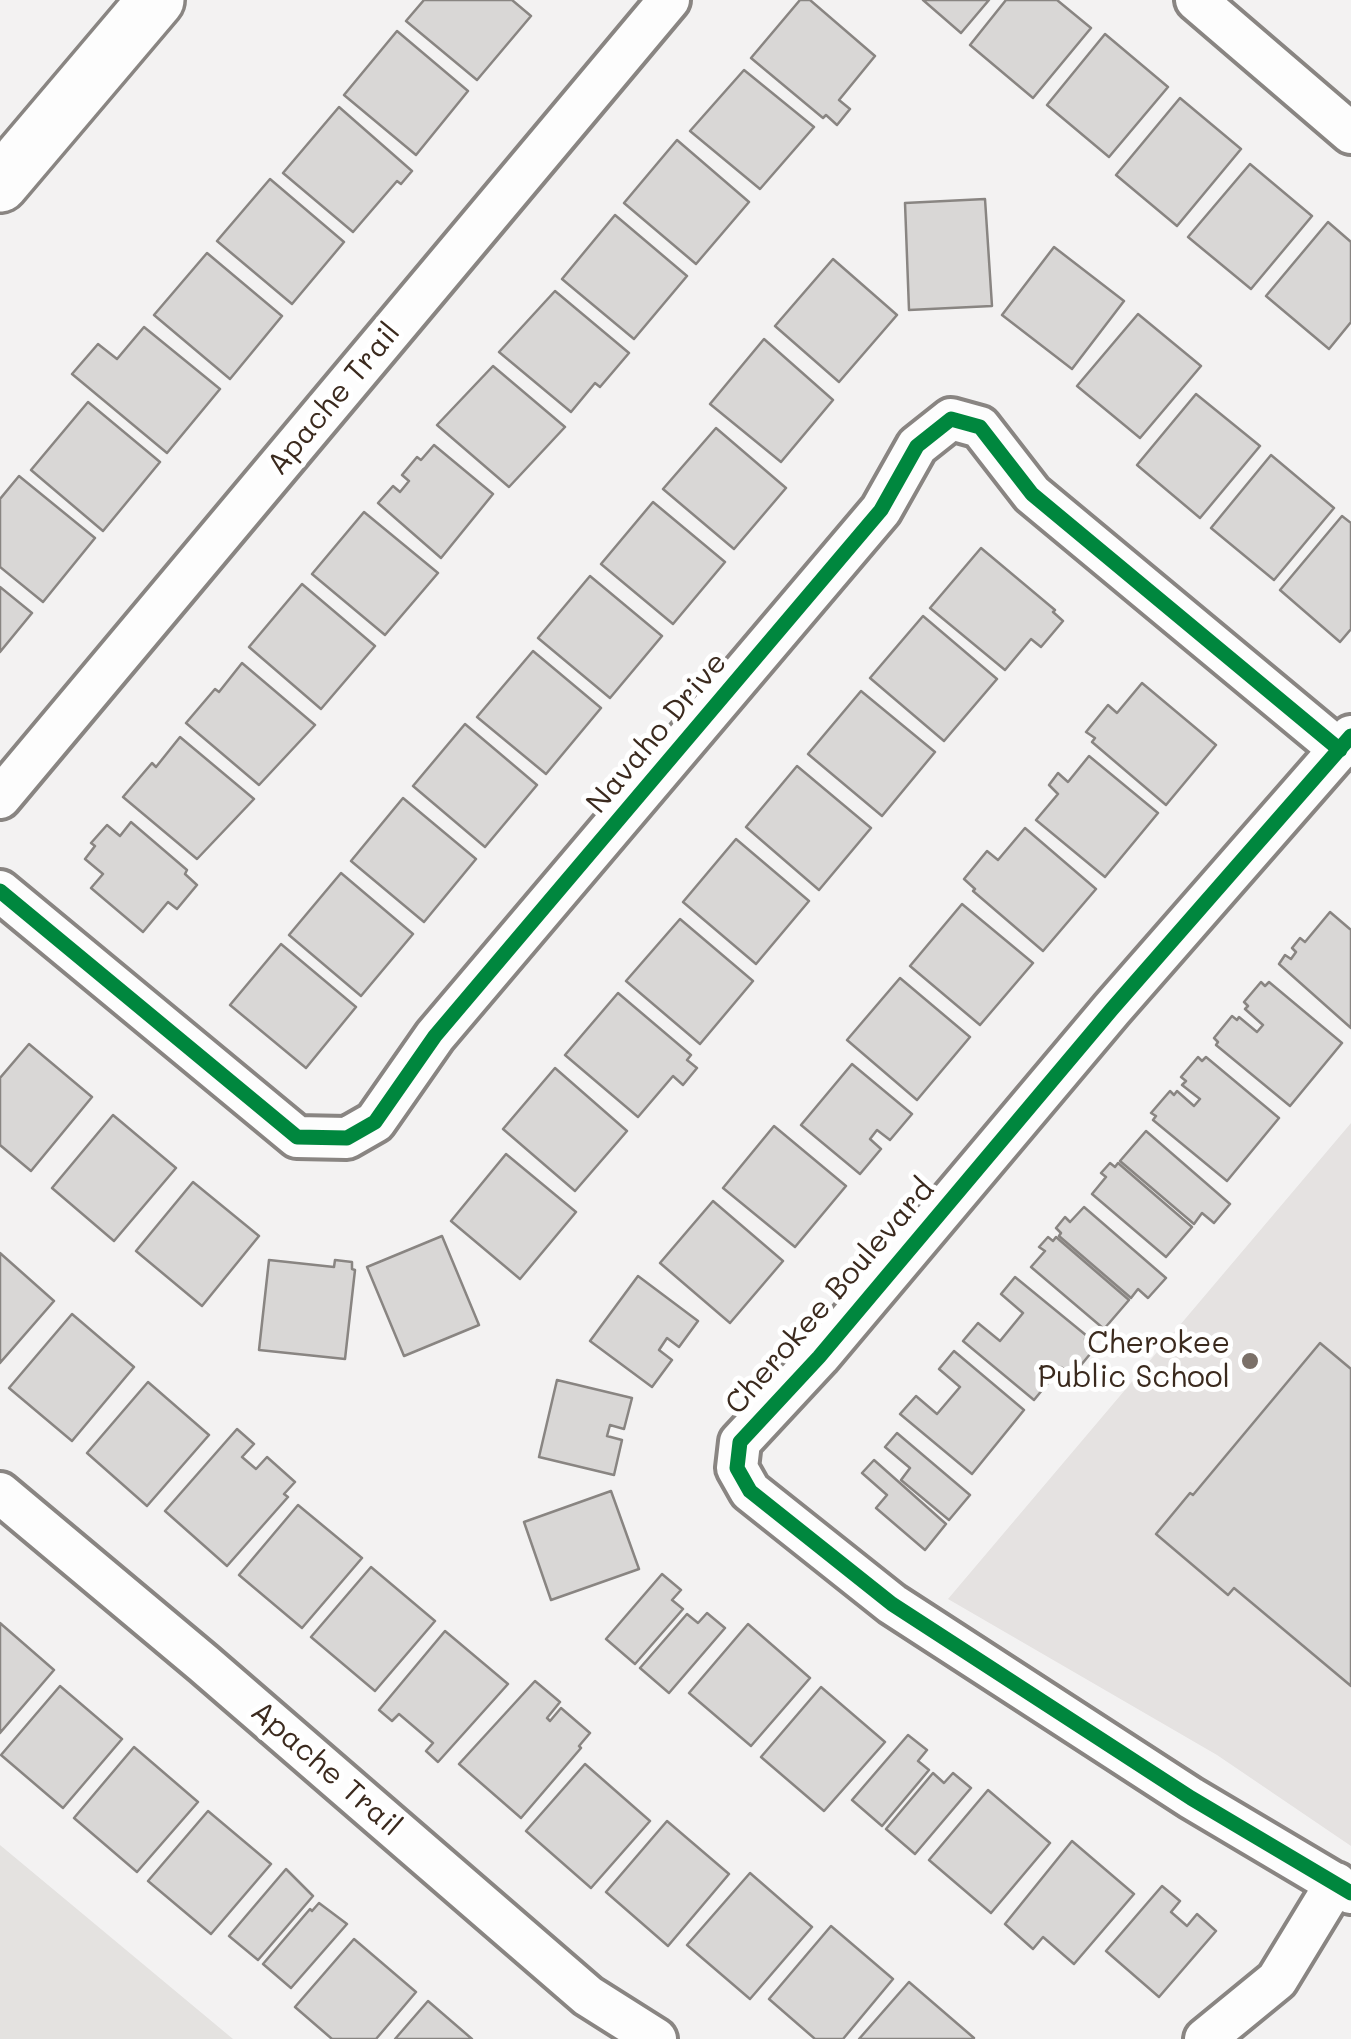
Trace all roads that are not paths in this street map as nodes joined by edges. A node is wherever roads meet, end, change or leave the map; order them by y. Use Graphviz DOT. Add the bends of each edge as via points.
graph roads {
  1 [pos="156,0"];
  2 [pos="669,0"];
  3 [pos="1196,0"];
  4 [pos="1351,132"];
  5 [pos="0,184"];
  6 [pos="1345,743"];
  7 [pos="0,798"];
  8 [pos="0,891"];
  9 [pos="0,1493"];
  10 [pos="1344,1888"];
  11 [pos="656,2039"];
  12 [pos="1204,2039"];
  1 -- 5 [label="main road"];
  2 -- 7 [label="street, Apache Trail"];
  3 -- 4 [label="street"];
  6 -- 8 [label="street, Navaho Drive" via="1032,494 980,426 951,419 917,446 881,510 436,1036 375,1122 348,1138 298,1137"];
  6 -- 10 [label="street, Cherokee Boulevard" via="740,1442 737,1468 750,1491 892,1604 1191,1798"];
  9 -- 11 [label="street, Apache Trail" via="588,1996"];
  10 -- 12 [label="street" via="1277,1980"];
}
